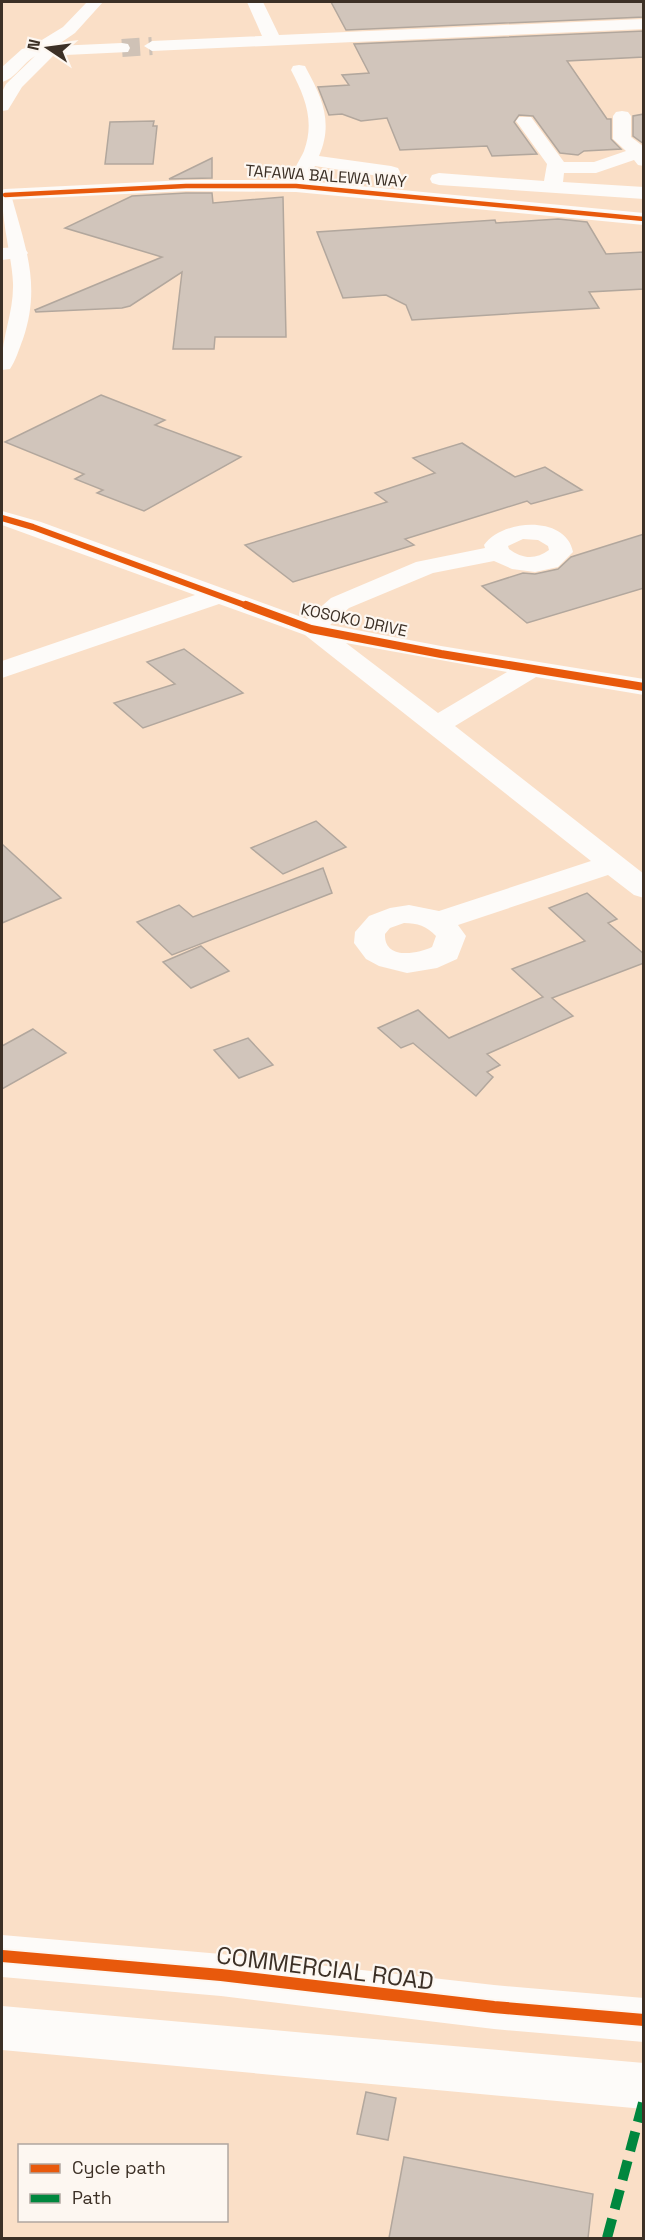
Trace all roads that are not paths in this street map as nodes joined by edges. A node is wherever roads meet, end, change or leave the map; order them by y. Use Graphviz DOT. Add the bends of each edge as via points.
graph roads {
  1 [pos="95,2"];
  2 [pos="255,2"];
  3 [pos="644,24"];
  4 [pos="272,39"];
  5 [pos="152,46"];
  6 [pos="122,48"];
  7 [pos="43,53"];
  8 [pos="299,70"];
  9 [pos="2,77"];
  10 [pos="2,106"];
  11 [pos="622,116"];
  12 [pos="525,121"];
  13 [pos="309,160"];
  14 [pos="642,161"];
  15 [pos="554,176"];
  16 [pos="296,186"];
  17 [pos="532,186"];
  18 [pos="616,192"];
  19 [pos="644,194"];
  20 [pos="3,196"];
  21 [pos="527,210"];
  22 [pos="602,217"];
  23 [pos="644,219"];
  24 [pos="10,254"];
  25 [pos="2,364"];
  26 [pos="2,518"];
  27 [pos="497,553"];
  28 [pos="217,596"];
  29 [pos="311,629"];
  30 [pos="531,669"];
  31 [pos="2,670"];
  32 [pos="644,687"];
  33 [pos="437,726"];
  34 [pos="611,864"];
  35 [pos="644,890"];
  36 [pos="439,921"];
  37 [pos="2,1956"];
  38 [pos="644,2020"];
  39 [pos="2,2028"];
  40 [pos="644,2086"];
  1 -- 7 [label="street"];
  2 -- 4 [label="street"];
  3 -- 4 [label="street"];
  4 -- 5 [label="street"];
  6 -- 7 [label="street"];
  7 -- 9 [label="street" via="25,53"];
  7 -- 10 [label="street" via="15,84"];
  8 -- 13 [label="street" via="320,119 319,135"];
  11 -- 14 [label="street" via="622,139"];
  12 -- 15 [label="street" via="556,164"];
  13 -- 16 [label="street"];
  13 -- 17 [label="street"];
  14 -- 15 [label="street"];
  15 -- 17 [label="street"];
  16 -- 20 [label="street, TAFAWA BALEWA WAY" via="129,186"];
  16 -- 21 [label="street, TAFAWA BALEWA WAY"];
  17 -- 18 [label="street"];
  17 -- 21 [label="street"];
  18 -- 19 [label="street"];
  18 -- 22 [label="street"];
  20 -- 24 [label="street"];
  21 -- 22 [label="street, TAFAWA BALEWA WAY"];
  22 -- 23 [label="street, TAFAWA BALEWA WAY"];
  24 -- 25 [label="street" via="23,285"];
  26 -- 28 [label="street, KOSOKO DRIVE"];
  27 -- 29 [label="street" via="425,567 340,603"];
  28 -- 29 [label="street, KOSOKO DRIVE"];
  28 -- 31 [label="street"];
  29 -- 30 [label="street, KOSOKO DRIVE"];
  29 -- 33 [label="street, KOSOKO DRIVE"];
  30 -- 32 [label="street, KOSOKO DRIVE"];
  30 -- 33 [label="street"];
  33 -- 34 [label="street, KOSOKO DRIVE"];
  34 -- 35 [label="street, KOSOKO DRIVE"];
  34 -- 36 [label="street"];
  37 -- 38 [label="street, COMMERCIAL ROAD"];
  39 -- 40 [label="street"];
}
